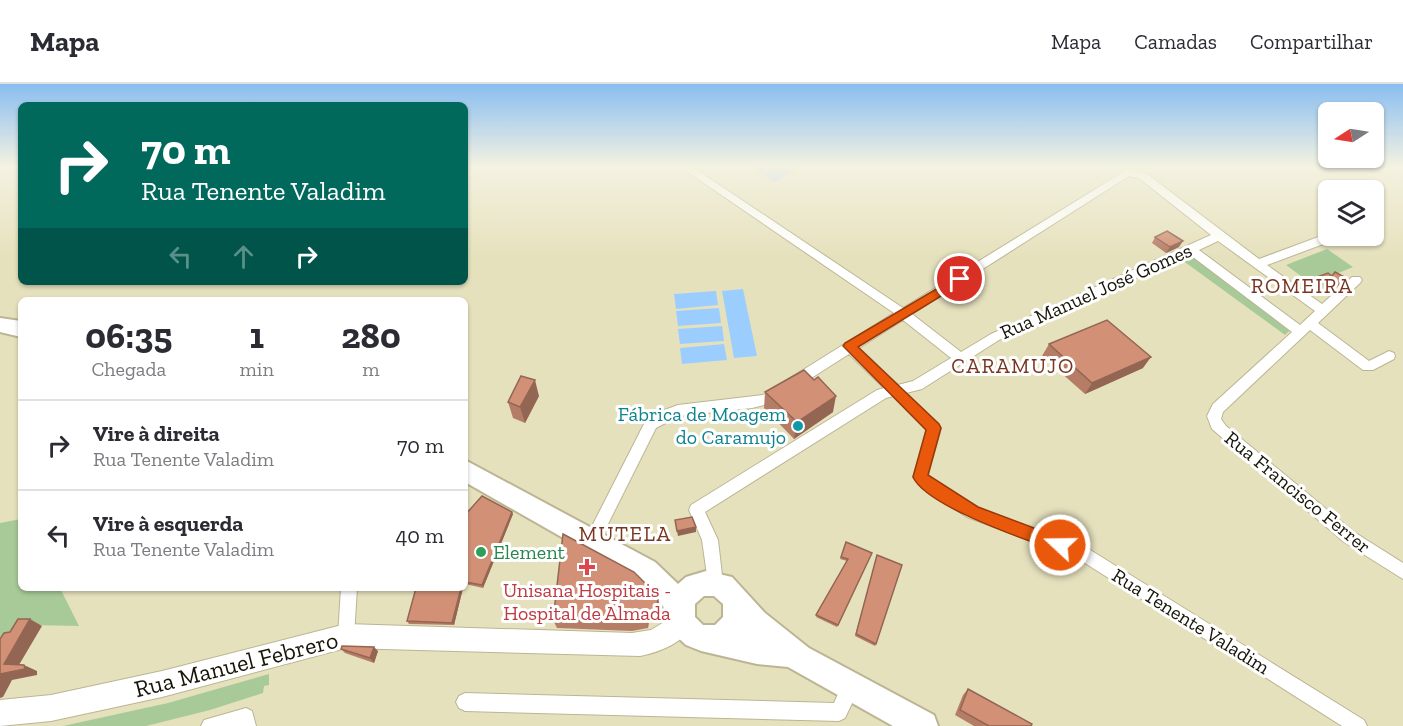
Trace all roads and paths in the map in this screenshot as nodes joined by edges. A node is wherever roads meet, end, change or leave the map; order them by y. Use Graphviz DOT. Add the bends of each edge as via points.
graph roads {
  1 [pos="729,196"];
  2 [pos="1090,196"];
  3 [pos="1168,196"];
  4 [pos="1219,236"];
  5 [pos="1318,242"];
  6 [pos="1190,249"];
  7 [pos="1258,264"];
  8 [pos="1356,280"];
  9 [pos="1323,310"];
  10 [pos="904,314"];
  11 [pos="0,325"];
  12 [pos="1304,327"];
  13 [pos="18,328"];
  14 [pos="849,346"];
  15 [pos="1389,356"];
  16 [pos="961,359"];
  17 [pos="895,391"];
  18 [pos="468,472"];
  19 [pos="592,541"];
  20 [pos="646,571"];
  21 [pos="1403,572"];
  22 [pos="712,584"];
  23 [pos="350,591"];
  24 [pos="736,602"];
  25 [pos="681,618"];
  26 [pos="346,636"];
  27 [pos="708,639"];
  28 [pos="790,653"];
  29 [pos="847,684"];
  30 [pos="465,702"];
  31 [pos="0,713"];
  32 [pos="210,726"];
  33 [pos="247,726"];
  34 [pos="923,726"];
  35 [pos="1358,726"];
  1 -- 10 [label="street"];
  2 -- 10 [label="street"];
  3 -- 4 [label="street"];
  4 -- 6 [label="street, Rua Manuel José Gomes"];
  4 -- 7 [label="street"];
  5 -- 7 [label="street"];
  6 -- 12 [label="street"];
  6 -- 16 [label="street, Rua Manuel José Gomes" via="995,337"];
  7 -- 9 [label="street"];
  8 -- 9 [label="street, Rua Francisco Ferrer"];
  9 -- 12 [label="street, Rua Francisco Ferrer"];
  10 -- 14 [label="street"];
  10 -- 16 [label="street"];
  11 -- 13 [label="main road"];
  12 -- 15 [label="street" via="1368,367"];
  12 -- 21 [label="street, Rua Francisco Ferrer" via="1215,410 1216,423 1349,537"];
  14 -- 17 [label="street"];
  14 -- 19 [label="street" via="767,399 682,408 663,414 651,424"];
  16 -- 17 [label="street, Rua Manuel José Gomes" via="917,385"];
  17 -- 22 [label="street, Rua Manuel José Gomes" via="882,394 696,510 710,540"];
  17 -- 35 [label="street, Rua Tenente Valadim" via="934,428 920,477 927,484 972,512 1082,553"];
  18 -- 19 [label="main road"];
  19 -- 20 [label="main road"];
  20 -- 22 [label="main road"];
  20 -- 25 [label="main road" via="674,598"];
  22 -- 24 [label="main road" via="728,590"];
  22 -- 25 [label="main road" via="696,586 686,594"];
  23 -- 26 [label="street"];
  24 -- 27 [label="main road" via="737,617 730,630"];
  24 -- 28 [label="main road" via="758,627"];
  25 -- 26 [label="street, Rua Manuel Febrero" via="658,640 632,645"];
  25 -- 27 [label="main road" via="693,634"];
  26 -- 31 [label="street, Rua Manuel Febrero" via="162,684 51,708"];
  27 -- 28 [label="main road"];
  28 -- 29 [label="main road"];
  29 -- 30 [label="street" via="847,695 839,712"];
  29 -- 34 [label="main road"];
  32 -- 33 [label="street" via="246,717"];
}
